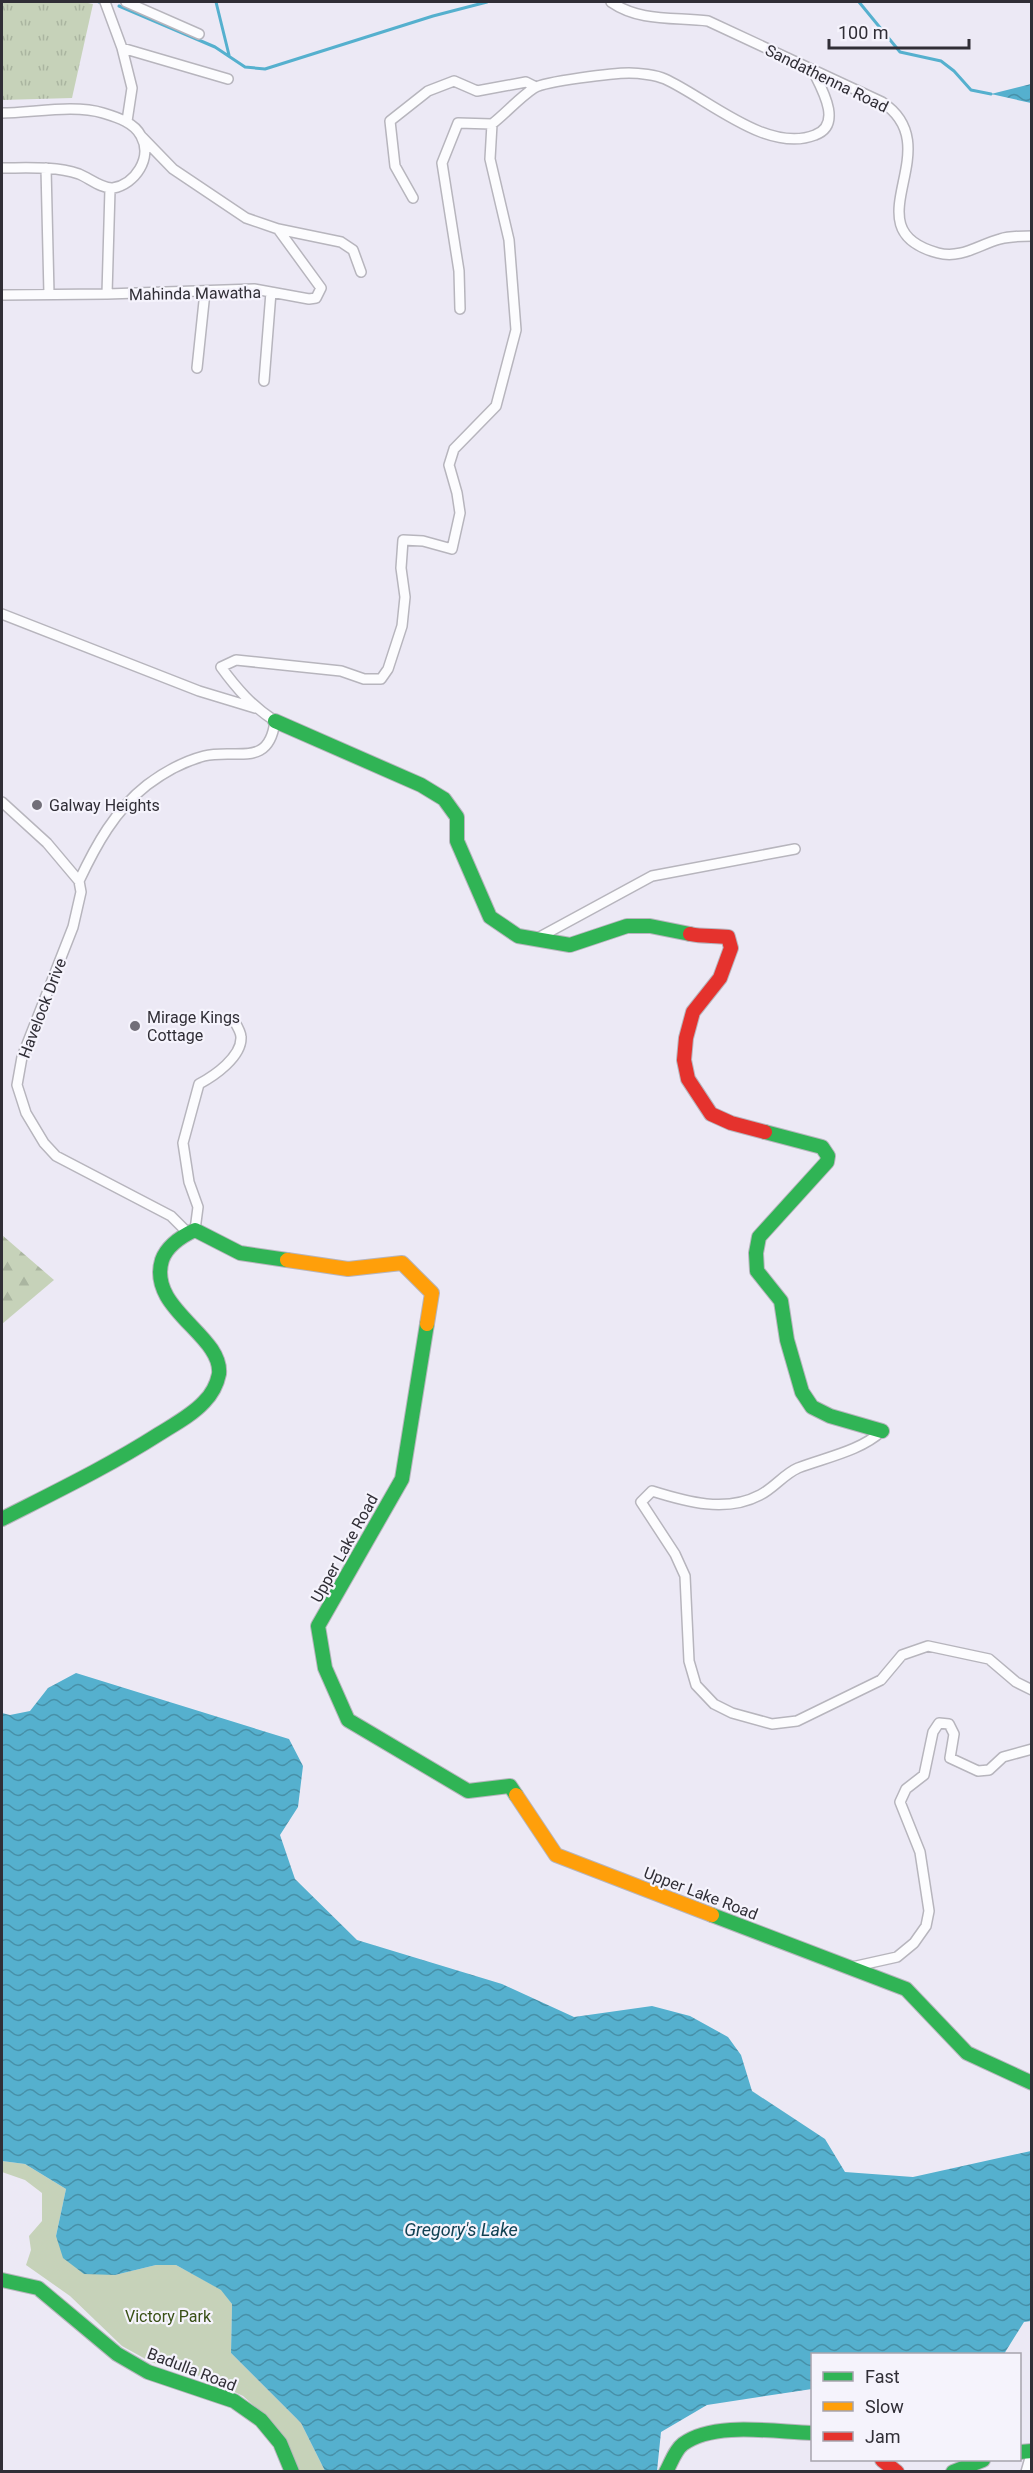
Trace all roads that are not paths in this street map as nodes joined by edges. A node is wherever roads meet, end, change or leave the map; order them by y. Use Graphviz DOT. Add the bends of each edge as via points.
graph roads {
  1 [pos="105,2"];
  2 [pos="126,2"];
  3 [pos="611,2"];
  4 [pos="199,34"];
  5 [pos="122,48"];
  6 [pos="813,72"];
  7 [pos="228,79"];
  8 [pos="536,87"];
  9 [pos="2,113"];
  10 [pos="127,122"];
  11 [pos="492,124"];
  12 [pos="141,136"];
  13 [pos="2,168"];
  14 [pos="46,168"];
  15 [pos="110,189"];
  16 [pos="413,198"];
  17 [pos="278,229"];
  18 [pos="1032,236"];
  19 [pos="361,272"];
  20 [pos="205,292"];
  21 [pos="271,292"];
  22 [pos="49,294"];
  23 [pos="107,294"];
  24 [pos="2,295"];
  25 [pos="460,309"];
  26 [pos="197,368"];
  27 [pos="264,381"];
  28 [pos="2,614"];
  29 [pos="257,709"];
  30 [pos="275,721"];
  31 [pos="2,802"];
  32 [pos="795,849"];
  33 [pos="79,881"];
  34 [pos="536,939"];
  35 [pos="233,1019"];
  36 [pos="191,1232"];
  37 [pos="882,1431"];
  38 [pos="2,1520"];
  39 [pos="1032,1690"];
  40 [pos="1032,1749"];
  41 [pos="850,1967"];
  42 [pos="1032,2084"];
  43 [pos="2,2280"];
  44 [pos="811,2433"];
  45 [pos="1032,2451"];
  46 [pos="883,2461"];
  47 [pos="980,2461"];
  48 [pos="292,2472"];
  49 [pos="666,2472"];
  50 [pos="897,2472"];
  51 [pos="953,2472"];
  52 [pos="1026,2472"];
  1 -- 5 [label="street"];
  2 -- 4 [label="street"];
  3 -- 6 [label="street, Sandathenna Road" via="625,11 650,18 708,21"];
  5 -- 7 [label="street"];
  5 -- 10 [label="street" via="132,88"];
  6 -- 8 [label="street" via="824,94 828,125 821,133 797,140 761,132 664,78 630,73"];
  6 -- 18 [label="street, Sandathenna Road" via="882,102 895,111 906,127 909,155 899,224 921,249 960,254 1000,238"];
  8 -- 11 [label="street"];
  8 -- 16 [label="street" via="526,82 477,91 454,81 428,92 390,121 395,166"];
  9 -- 10 [label="street" via="74,110 100,112"];
  10 -- 12 [label="street"];
  11 -- 25 [label="street" via="458,123 442,163 459,271"];
  11 -- 29 [label="street" via="490,159 509,240 516,330 496,406 454,448 448,465 460,513 452,549 403,540 402,626 381,679 236,660 221,667"];
  12 -- 15 [label="street" via="144,155 139,174 125,185"];
  12 -- 17 [label="street" via="173,169 246,218"];
  13 -- 14 [label="street"];
  14 -- 15 [label="street" via="78,174"];
  14 -- 22 [label="street"];
  15 -- 23 [label="street"];
  17 -- 19 [label="street" via="341,242 353,250"];
  17 -- 21 [label="street, Mahinda Mawatha" via="321,288 316,298"];
  20 -- 21 [label="street, Mahinda Mawatha"];
  20 -- 23 [label="street, Mahinda Mawatha"];
  20 -- 26 [label="street"];
  21 -- 27 [label="street"];
  22 -- 23 [label="street, Mahinda Mawatha"];
  22 -- 24 [label="street, Mahinda Mawatha"];
  28 -- 29 [label="street" via="199,692"];
  29 -- 30 [label="street"];
  30 -- 33 [label="street" via="265,747 253,755 205,756 147,785 121,809"];
  30 -- 34 [label="main road" via="421,785 444,799 458,817 457,841 490,917 518,936"];
  31 -- 33 [label="street" via="47,843"];
  32 -- 34 [label="street" via="652,876"];
  33 -- 36 [label="street, Havelock Drive" via="81,892 73,927 22,1057 17,1085 27,1113 56,1156 171,1216"];
  34 -- 37 [label="main road" via="570,945 627,926 728,937 731,948 720,978 693,1012 684,1060 688,1079 711,1114 822,1147 828,1156 827,1162 759,1237 757,1271 781,1301 787,1341 802,1392 812,1407"];
  35 -- 36 [label="street" via="241,1037 238,1050 218,1073 199,1084 183,1143 189,1182 198,1207"];
  36 -- 38 [label="main road" via="170,1246 161,1260 161,1280 177,1312 216,1356 219,1372 211,1394 194,1412 142,1446"];
  36 -- 41 [label="main road, Upper Lake Road" via="240,1253 348,1269 402,1263 432,1293 402,1479 318,1626 325,1668 348,1720 468,1791 510,1786 556,1855"];
  37 -- 39 [label="street" via="869,1443 795,1469 760,1495 727,1504 691,1503 652,1491 641,1502 685,1576 689,1661 696,1685 714,1704 732,1713 772,1724 797,1721 881,1680 902,1655 928,1646 989,1659"];
  40 -- 41 [label="street" via="1003,1757 989,1770 978,1771 950,1758 954,1734 949,1724 939,1723 933,1732 924,1775 906,1789 900,1802 920,1852 929,1911 926,1926 897,1957"];
  41 -- 42 [label="main road, Upper Lake Road" via="906,1989 967,2053"];
  43 -- 48 [label="main road, Badulla Road" via="38,2288 117,2354 148,2372 234,2401 261,2420 280,2443"];
  44 -- 49 [label="main road" via="706,2433 683,2444"];
  45 -- 52 [label="street"];
  46 -- 50 [label="main road"];
  47 -- 51 [label="main road"];
}
